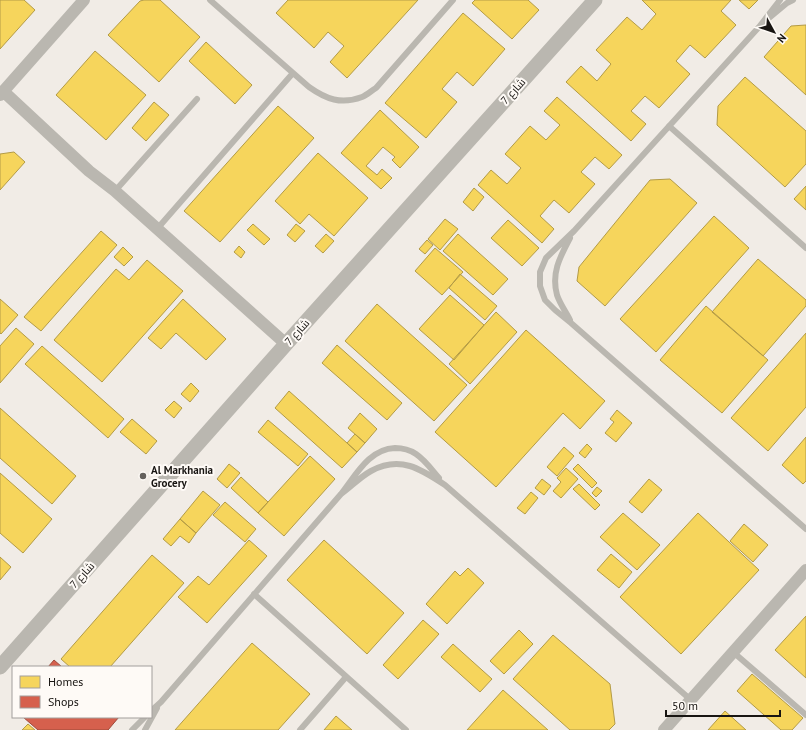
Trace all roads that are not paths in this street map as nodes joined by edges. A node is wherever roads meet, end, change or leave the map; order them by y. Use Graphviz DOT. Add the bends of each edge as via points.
graph roads {
  1 [pos="84,0"];
  2 [pos="210,0"];
  3 [pos="453,0"];
  4 [pos="595,0"];
  5 [pos="780,0"];
  6 [pos="793,0"];
  7 [pos="759,27"];
  8 [pos="293,73"];
  9 [pos="1,93"];
  10 [pos="197,99"];
  11 [pos="670,126"];
  12 [pos="115,191"];
  13 [pos="157,229"];
  14 [pos="574,231"];
  15 [pos="806,248"];
  16 [pos="571,323"];
  17 [pos="286,344"];
  18 [pos="445,485"];
  19 [pos="341,494"];
  20 [pos="806,529"];
  21 [pos="806,570"];
  22 [pos="254,594"];
  23 [pos="733,652"];
  24 [pos="0,667"];
  25 [pos="346,676"];
  26 [pos="691,700"];
  27 [pos="161,702"];
  28 [pos="152,710"];
  29 [pos="806,715"];
  30 [pos="144,718"];
  31 [pos="152,718"];
  32 [pos="152,718"];
  33 [pos="132,730"];
  34 [pos="145,730"];
  35 [pos="300,730"];
  36 [pos="406,730"];
  37 [pos="664,730"];
  1 -- 9 [label="street"];
  2 -- 8 [label="lane"];
  3 -- 8 [label="lane" via="376,88 364,96 350,100 335,100 321,95"];
  4 -- 17 [label="street, شارع 7"];
  5 -- 7 [label="lane"];
  6 -- 7 [label="lane"];
  7 -- 11 [label="lane"];
  8 -- 13 [label="lane"];
  9 -- 12 [label="street"];
  10 -- 12 [label="lane"];
  11 -- 14 [label="lane"];
  11 -- 15 [label="lane"];
  12 -- 13 [label="street"];
  13 -- 17 [label="street"];
  14 -- 16 [label="lane" via="558,260 555,272 558,295"];
  14 -- 16 [label="lane" via="546,258 540,272 540,286 545,300"];
  16 -- 20 [label="lane"];
  17 -- 24 [label="street, شارع 7"];
  18 -- 19 [label="lane" via="413,466 398,464 370,472"];
  18 -- 19 [label="lane" via="425,461 414,453 402,448 388,448 376,453 366,462"];
  18 -- 26 [label="lane"];
  19 -- 22 [label="lane"];
  21 -- 23 [label="street"];
  22 -- 25 [label="lane"];
  22 -- 27 [label="lane"];
  23 -- 26 [label="street"];
  23 -- 29 [label="lane"];
  25 -- 35 [label="lane"];
  25 -- 36 [label="lane"];
  26 -- 37 [label="street"];
  27 -- 28 [label="lane"];
  27 -- 32 [label="lane"];
  30 -- 33 [label="lane"];
  31 -- 34 [label="lane"];
}
